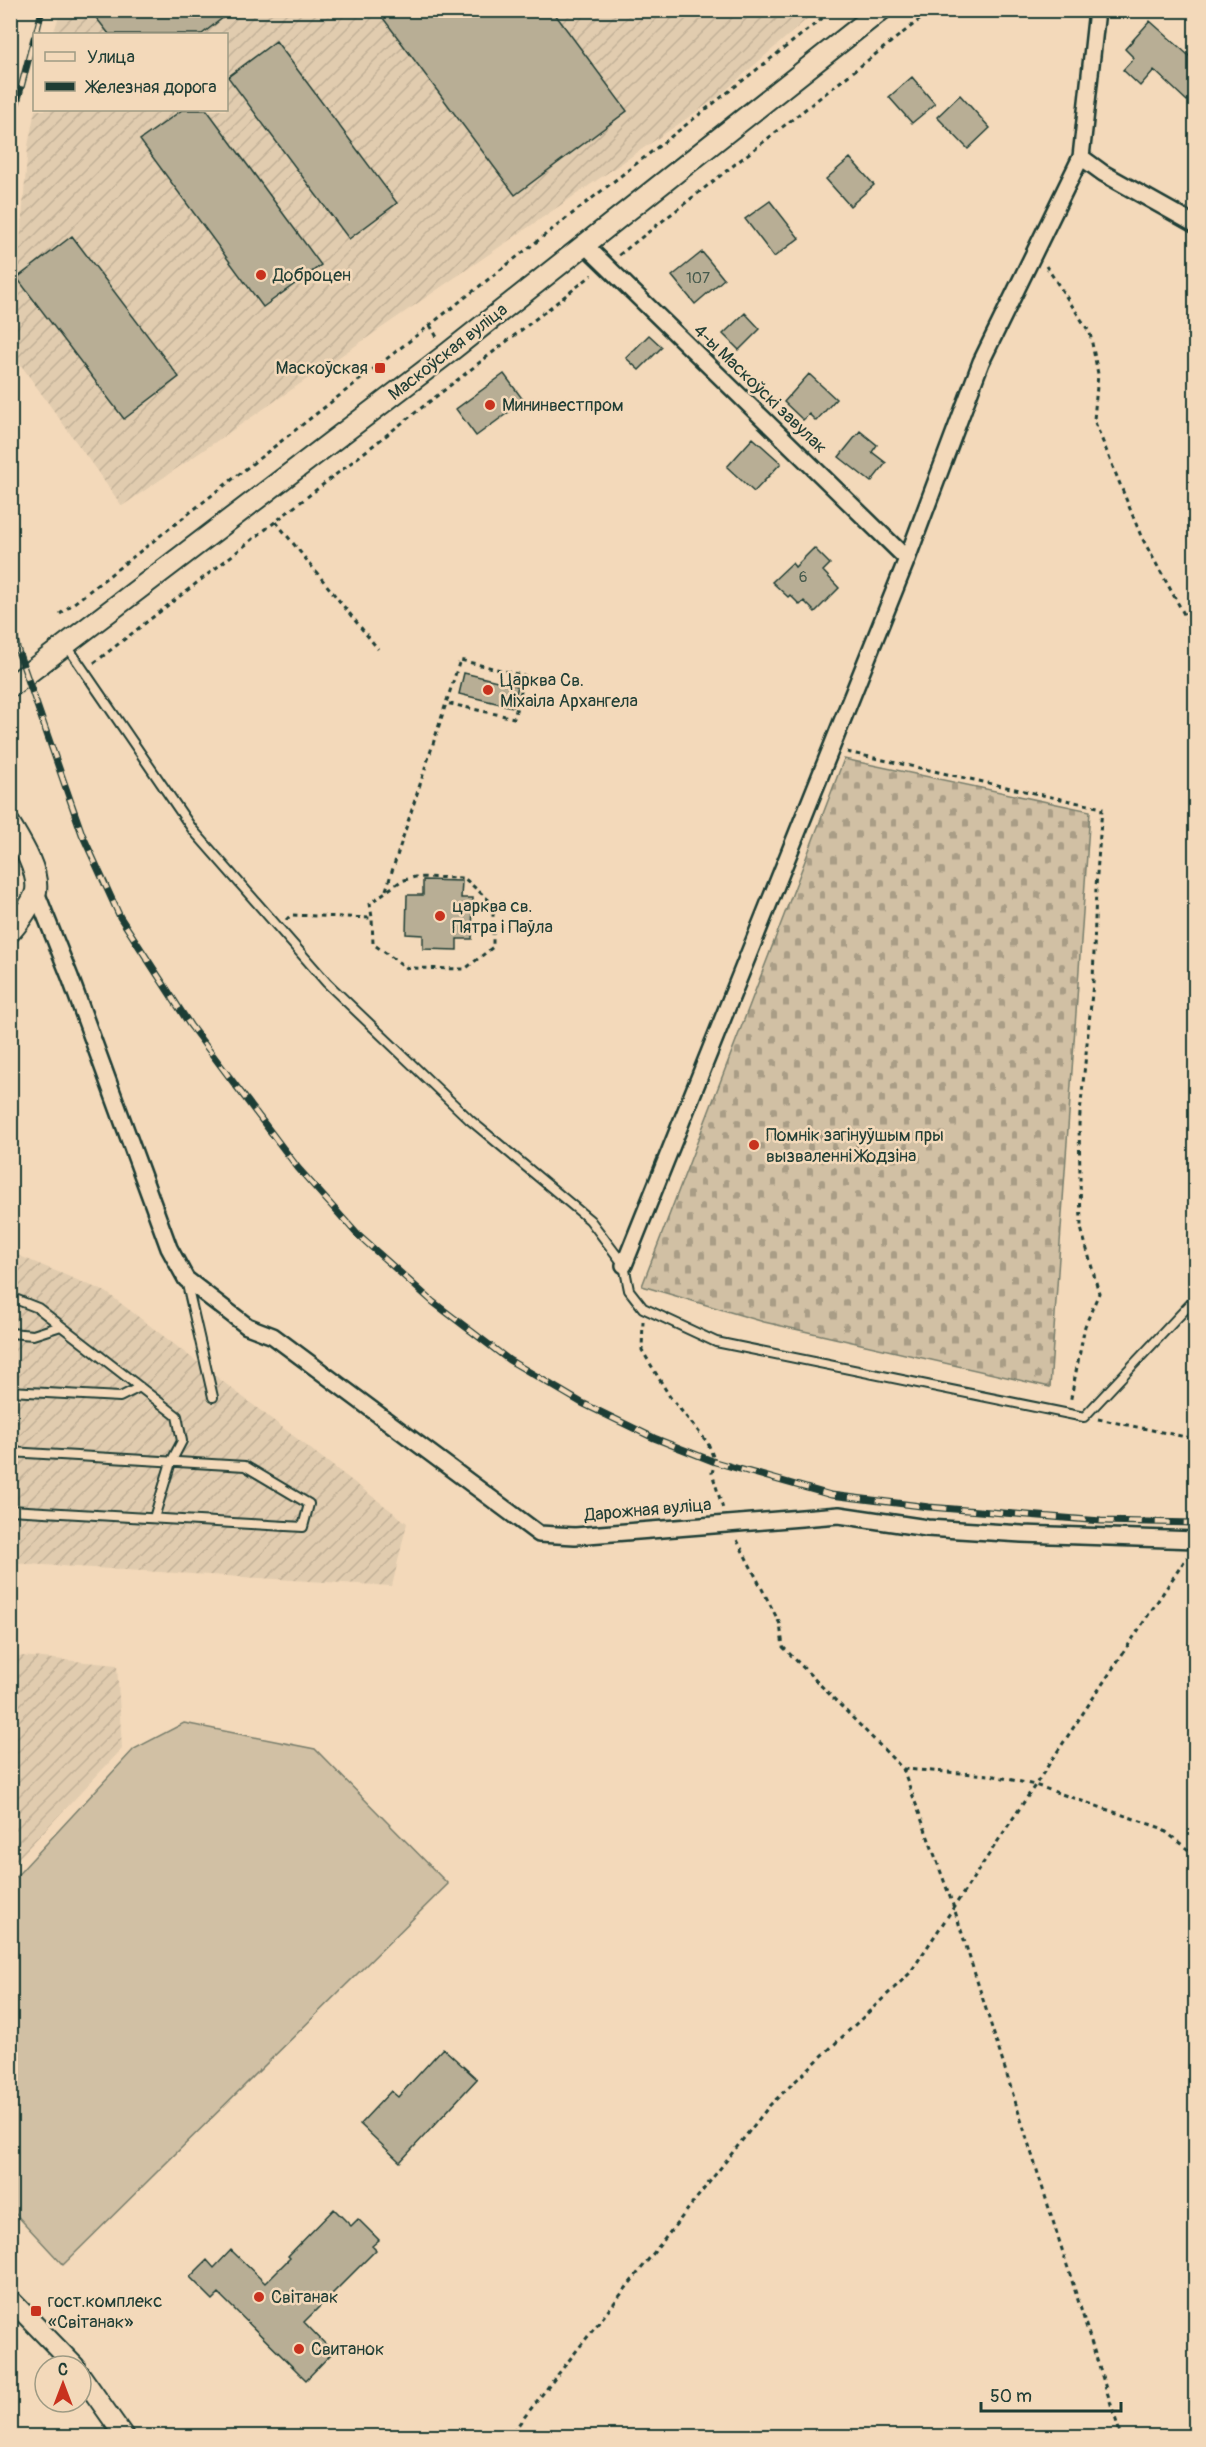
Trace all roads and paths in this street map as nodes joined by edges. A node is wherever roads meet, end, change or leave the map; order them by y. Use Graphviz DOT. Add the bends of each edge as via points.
graph roads {
  1 [pos="833,10"];
  2 [pos="882,10"];
  3 [pos="932,10"];
  4 [pos="1097,10"];
  5 [pos="1081,156"];
  6 [pos="1196,225"];
  7 [pos="586,246"];
  8 [pos="1035,250"];
  9 [pos="605,265"];
  10 [pos="276,522"];
  11 [pos="907,559"];
  12 [pos="60,614"];
  13 [pos="1196,636"];
  14 [pos="67,646"];
  15 [pos="378,649"];
  16 [pos="94,663"];
  17 [pos="10,687"];
  18 [pos="446,703"];
  19 [pos="831,749"];
  20 [pos="10,824"];
  21 [pos="36,892"];
  22 [pos="386,892"];
  23 [pos="372,918"];
  24 [pos="279,928"];
  25 [pos="10,932"];
  26 [pos="624,1265"];
  27 [pos="186,1279"];
  28 [pos="10,1297"];
  29 [pos="1196,1298"];
  30 [pos="643,1308"];
  31 [pos="61,1326"];
  32 [pos="10,1333"];
  33 [pos="140,1387"];
  34 [pos="10,1391"];
  35 [pos="213,1397"];
  36 [pos="1068,1413"];
  37 [pos="1084,1417"];
  38 [pos="1196,1439"];
  39 [pos="10,1452"];
  40 [pos="171,1462"];
  41 [pos="10,1510"];
  42 [pos="153,1518"];
  43 [pos="728,1523"];
  44 [pos="1196,1540"];
  45 [pos="1189,1554"];
  46 [pos="903,1769"];
  47 [pos="1035,1785"];
  48 [pos="1196,1856"];
  49 [pos="954,1908"];
  50 [pos="10,2300"];
  51 [pos="63,2354"];
  52 [pos="93,2392"];
  53 [pos="124,2436"];
  54 [pos="505,2436"];
  55 [pos="1121,2436"];
  1 -- 12 [label="path"];
  2 -- 7 [label="main road, Маскоўская вуліца"];
  3 -- 9 [label="path"];
  4 -- 5 [label="street"];
  5 -- 6 [label="street" via="1103,173"];
  5 -- 8 [label="street"];
  7 -- 9 [label="street, 4-ы Маскоўскі завулак"];
  7 -- 14 [label="main road, Маскоўская вуліца"];
  8 -- 11 [label="street" via="981,362"];
  8 -- 13 [label="path" via="1090,333 1098,374 1094,420 1142,536"];
  9 -- 10 [label="path"];
  9 -- 11 [label="street, 4-ы Маскоўскі завулак"];
  10 -- 15 [label="path"];
  10 -- 16 [label="path"];
  11 -- 19 [label="street"];
  14 -- 17 [label="main road, Маскоўская вуліца"];
  14 -- 24 [label="lane" via="193,830"];
  18 -- 18 [label="path" via="460,660 525,675 514,718"];
  18 -- 22 [label="path"];
  19 -- 26 [label="street"];
  19 -- 36 [label="path" via="1102,808 1093,982 1079,1124 1081,1228 1099,1293 1085,1326"];
  20 -- 21 [label="main road" via="27,854"];
  21 -- 25 [label="main road"];
  21 -- 27 [label="street" via="169,1248"];
  22 -- 23 [label="path" via="370,903"];
  22 -- 23 [label="path" via="415,877 464,878 493,904 493,947 465,969 407,968 373,944"];
  23 -- 24 [label="path" via="291,915"];
  24 -- 26 [label="lane" via="327,983 470,1120 590,1220"];
  26 -- 30 [label="lane" via="629,1290"];
  27 -- 35 [label="lane"];
  27 -- 43 [label="street, Дарожная вуліца" via="248,1326 273,1336 539,1534 575,1536"];
  28 -- 31 [label="lane" via="38,1308"];
  29 -- 37 [label="lane"];
  30 -- 36 [label="lane" via="716,1342"];
  30 -- 43 [label="path" via="642,1350 670,1397 708,1443 715,1462 712,1473"];
  31 -- 32 [label="lane" via="33,1335"];
  31 -- 33 [label="lane"];
  33 -- 34 [label="lane" via="120,1397"];
  33 -- 40 [label="lane" via="177,1416 182,1442"];
  36 -- 37 [label="lane"];
  37 -- 38 [label="path"];
  39 -- 40 [label="lane"];
  40 -- 42 [label="lane"];
  40 -- 42 [label="lane" via="245,1466 309,1504 303,1527"];
  41 -- 42 [label="lane"];
  43 -- 44 [label="street, Дарожная вуліца" via="839,1515 927,1528"];
  43 -- 46 [label="path" via="780,1624 783,1647"];
  45 -- 47 [label="path"];
  46 -- 47 [label="path" via="990,1775"];
  46 -- 49 [label="path"];
  47 -- 48 [label="path" via="1161,1828"];
  47 -- 49 [label="path"];
  49 -- 54 [label="path" via="910,1973 770,2105 515,2429"];
  49 -- 55 [label="path"];
  50 -- 51 [label="street"];
  52 -- 53 [label="street"];
}
